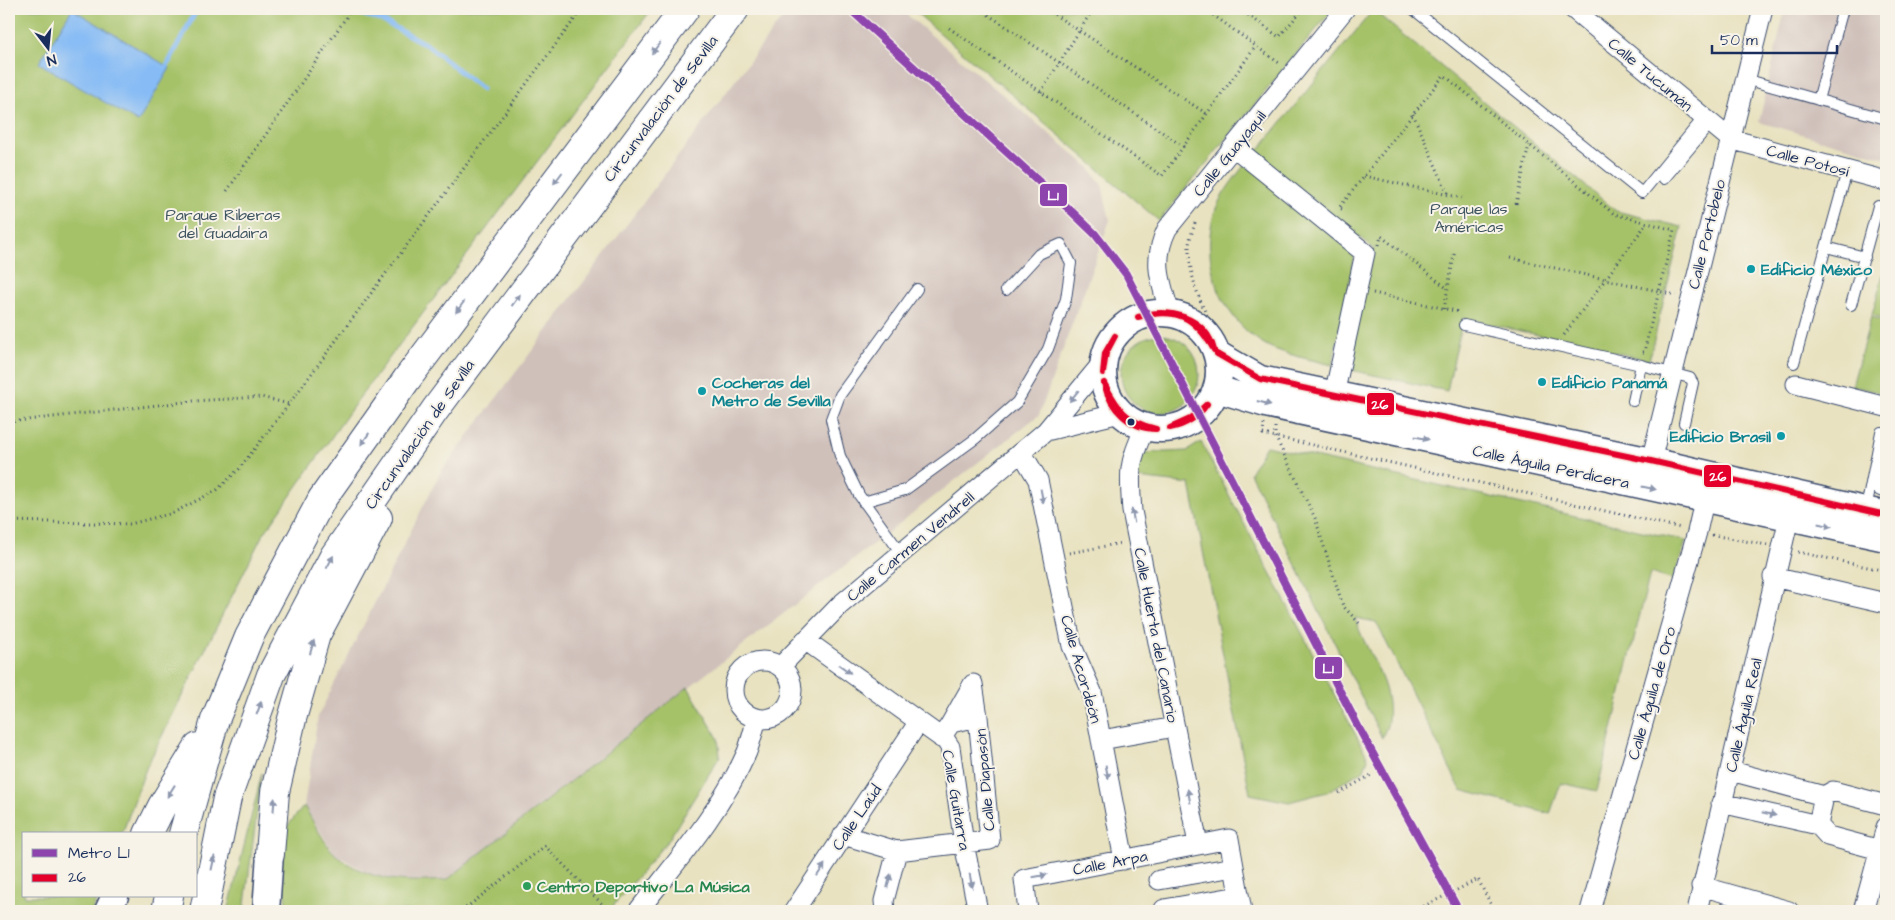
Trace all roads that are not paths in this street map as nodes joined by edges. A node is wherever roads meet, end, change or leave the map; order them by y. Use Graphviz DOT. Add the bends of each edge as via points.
graph roads {
  1 [pos="685,9"];
  2 [pos="735,9"];
  3 [pos="1345,9"];
  4 [pos="1413,9"];
  5 [pos="1573,9"];
  6 [pos="1763,9"];
  7 [pos="1843,9"];
  8 [pos="1745,79"];
  9 [pos="1818,100"];
  10 [pos="1886,119"];
  11 [pos="1708,120"];
  12 [pos="1730,138"];
  13 [pos="1234,147"];
  14 [pos="1847,171"];
  15 [pos="1664,179"];
  16 [pos="1886,181"];
  17 [pos="1878,206"];
  18 [pos="1826,247"];
  19 [pos="1865,256"];
  20 [pos="917,289"];
  21 [pos="1006,290"];
  22 [pos="1851,305"];
  23 [pos="1170,313"];
  24 [pos="1464,325"];
  25 [pos="1221,346"];
  26 [pos="1102,362"];
  27 [pos="1794,363"];
  28 [pos="1641,365"];
  29 [pos="1673,372"];
  30 [pos="1796,384"];
  31 [pos="1217,389"];
  32 [pos="1334,394"];
  33 [pos="1633,401"];
  34 [pos="1886,407"];
  35 [pos="435,410"];
  36 [pos="1120,413"];
  37 [pos="1684,424"];
  38 [pos="1145,428"];
  39 [pos="1046,431"];
  40 [pos="1881,432"];
  41 [pos="1022,453"];
  42 [pos="1886,460"];
  43 [pos="1651,461"];
  44 [pos="1710,474"];
  45 [pos="1882,487"];
  46 [pos="1704,500"];
  47 [pos="863,502"];
  48 [pos="1876,512"];
  49 [pos="1788,518"];
  50 [pos="1886,538"];
  51 [pos="901,553"];
  52 [pos="1773,577"];
  53 [pos="1886,603"];
  54 [pos="805,640"];
  55 [pos="780,666"];
  56 [pos="978,717"];
  57 [pos="757,718"];
  58 [pos="215,720"];
  59 [pos="918,723"];
  60 [pos="1176,727"];
  61 [pos="946,730"];
  62 [pos="1101,740"];
  63 [pos="1731,772"];
  64 [pos="1824,796"];
  65 [pos="1721,803"];
  66 [pos="1886,806"];
  67 [pos="1818,825"];
  68 [pos="1886,827"];
  69 [pos="149,832"];
  70 [pos="184,832"];
  71 [pos="844,835"];
  72 [pos="964,844"];
  73 [pos="1198,844"];
  74 [pos="897,850"];
  75 [pos="1880,850"];
  76 [pos="270,854"];
  77 [pos="1124,860"];
  78 [pos="1234,867"];
  79 [pos="1159,880"];
  80 [pos="1701,886"];
  81 [pos="1878,889"];
  82 [pos="108,898"];
  83 [pos="114,898"];
  84 [pos="169,898"];
  85 [pos="1241,904"];
  86 [pos="1164,909"];
  87 [pos="97,911"];
  88 [pos="108,911"];
  89 [pos="166,911"];
  90 [pos="204,911"];
  91 [pos="266,911"];
  92 [pos="278,911"];
  93 [pos="638,911"];
  94 [pos="794,911"];
  95 [pos="885,911"];
  96 [pos="978,911"];
  97 [pos="1028,911"];
  98 [pos="1590,911"];
  99 [pos="1697,911"];
  100 [pos="1789,911"];
  101 [pos="1863,911"];
  1 -- 58 [label="highway, one-way" via="407,379 322,499 249,637"];
  35 -- 2 [label="highway, Circunvalación de Sevilla, one-way"];
  3 -- 13 [label="street, Calle Guayaquil"];
  4 -- 11 [label="lane" via="1642,193"];
  5 -- 11 [label="street, Calle Tucumán"];
  6 -- 8 [label="street, Calle Portobelo"];
  7 -- 9 [label="lane"];
  8 -- 9 [label="lane"];
  8 -- 12 [label="street, Calle Portobelo"];
  9 -- 10 [label="lane"];
  11 -- 12 [label="street, Calle Tucumán"];
  11 -- 15 [label="lane"];
  12 -- 14 [label="street, Calle Potosí"];
  12 -- 29 [label="street, Calle Portobelo"];
  13 -- 23 [label="street, Calle Guayaquil" via="1167,229 1159,246 1158,274"];
  13 -- 32 [label="street" via="1365,253"];
  14 -- 16 [label="street, Calle Potosí"];
  14 -- 18 [label="lane"];
  17 -- 19 [label="lane"];
  18 -- 19 [label="lane"];
  18 -- 27 [label="lane"];
  19 -- 22 [label="lane"];
  20 -- 47 [label="lane" via="840,395 831,419 840,456"];
  21 -- 47 [label="lane" via="1039,254 1061,244 1071,263 1066,299 1048,348 1017,402 975,439 905,490"];
  23 -- 25 [label="street" via="1200,327"];
  23 -- 26 [label="street" via="1151,313 1134,319 1108,344"];
  24 -- 28 [label="lane"];
  25 -- 31 [label="street"];
  25 -- 32 [label="street, Calle Águila Perdicera" via="1260,379"];
  26 -- 36 [label="street" via="1102,380 1108,398"];
  26 -- 39 [label="street, Calle Carmen Vendrell, one-way"];
  28 -- 29 [label="lane"];
  28 -- 33 [label="lane"];
  29 -- 37 [label="lane" via="1690,378 1693,383"];
  29 -- 43 [label="street, Calle Portobelo"];
  30 -- 34 [label="street"];
  31 -- 38 [label="street" via="1209,405 1196,418 1163,430"];
  31 -- 46 [label="street, Calle Águila Perdicera, one-way" via="1266,404"];
  32 -- 43 [label="street, Calle Águila Perdicera"];
  76 -- 35 [label="highway, one-way" via="275,792 316,635"];
  90 -- 35 [label="highway, Circunvalación de Sevilla, one-way" via="227,798 271,675 334,556"];
  36 -- 38 [label="street"];
  36 -- 39 [label="street, Calle Carmen Vendrell"];
  60 -- 38 [label="street, Calle Huerta del Canario, one-way" via="1129,482 1132,455"];
  39 -- 41 [label="street, Calle Carmen Vendrell"];
  40 -- 48 [label="lane"];
  41 -- 51 [label="street, Calle Carmen Vendrell"];
  41 -- 62 [label="street, Calle Acordeón, one-way" via="1038,480 1072,646 1088,678"];
  42 -- 45 [label="street"];
  43 -- 44 [label="street, Calle Águila Perdicera"];
  44 -- 46 [label="street, Calle Águila de Oro"];
  44 -- 48 [label="street, Calle Águila Perdicera"];
  46 -- 49 [label="street, Calle Águila Perdicera"];
  46 -- 98 [label="street, Calle Águila de Oro"];
  47 -- 51 [label="lane"];
  49 -- 50 [label="street, Calle Águila Perdicera, one-way"];
  49 -- 52 [label="street, Calle Águila Real"];
  51 -- 54 [label="street, Calle Carmen Vendrell"];
  52 -- 53 [label="street"];
  52 -- 63 [label="street, Calle Águila Real"];
  54 -- 55 [label="street, Calle Carmen Vendrell"];
  54 -- 59 [label="street, Calle Guitarra, one-way"];
  55 -- 57 [label="street" via="791,682 790,701 779,715"];
  55 -- 57 [label="street" via="771,662 752,664 738,677 735,686 738,704 744,712"];
  56 -- 61 [label="street, Calle Diapasón"];
  56 -- 61 [label="street, Calle Diapasón" via="973,684"];
  56 -- 72 [label="street, Calle Diapasón" via="990,840"];
  57 -- 93 [label="street" via="747,751 726,790 701,830"];
  58 -- 69 [label="highway, one-way"];
  58 -- 70 [label="highway"];
  59 -- 61 [label="street, Calle Guitarra"];
  59 -- 71 [label="street, Calle Laúd"];
  60 -- 62 [label="street"];
  73 -- 60 [label="street, Calle Huerta del Canario, one-way"];
  61 -- 72 [label="street, Calle Guitarra"];
  62 -- 77 [label="street, Calle Acordeón, one-way"];
  63 -- 64 [label="street"];
  63 -- 65 [label="street, Calle Águila Real"];
  64 -- 66 [label="street" via="1833,790"];
  64 -- 67 [label="street"];
  65 -- 67 [label="street, one-way"];
  65 -- 80 [label="street, Calle Águila Real"];
  67 -- 75 [label="street" via="1828,836"];
  68 -- 75 [label="street"];
  71 -- 74 [label="street"];
  94 -- 71 [label="street, Calle Laúd, one-way"];
  72 -- 74 [label="street, Calle Diapasón"];
  72 -- 96 [label="street, Calle Guitarra, one-way"];
  73 -- 77 [label="street, Calle Arpa"];
  73 -- 78 [label="street, Calle Arpa" via="1229,839"];
  95 -- 74 [label="street, one-way" via="884,901"];
  75 -- 81 [label="street"];
  76 -- 91 [label="street"];
  76 -- 92 [label="street"];
  97 -- 77 [label="street, Calle Arpa, one-way" via="1024,879"];
  78 -- 79 [label="street"];
  78 -- 85 [label="street"];
  80 -- 99 [label="street, Calle Águila Real"];
  80 -- 100 [label="street"];
  81 -- 101 [label="street"];
  82 -- 87 [label="street"];
  83 -- 88 [label="street"];
  84 -- 89 [label="highway"];
  85 -- 86 [label="street"];
}
